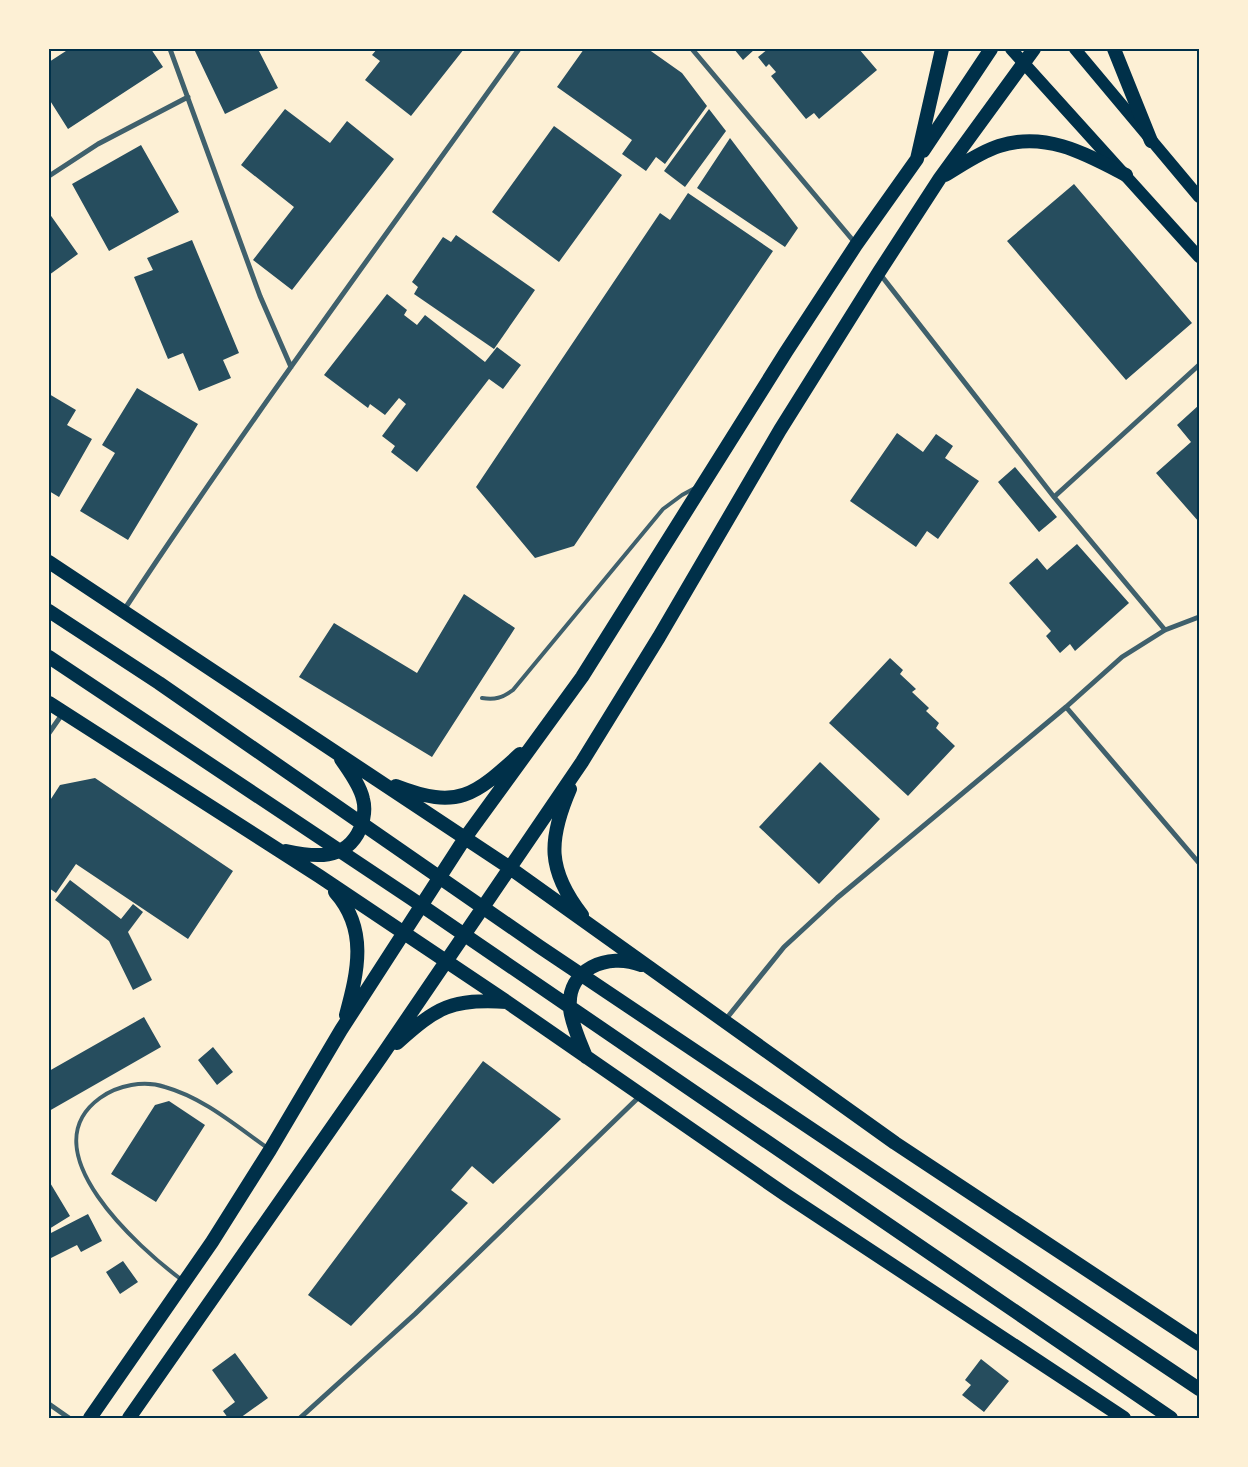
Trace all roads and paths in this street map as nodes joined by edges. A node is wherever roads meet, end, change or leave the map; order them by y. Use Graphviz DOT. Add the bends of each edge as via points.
graph roads {
  1 [pos="170,49"];
  2 [pos="519,49"];
  3 [pos="692,49"];
  4 [pos="942,49"];
  5 [pos="991,49"];
  6 [pos="1011,49"];
  7 [pos="1034,49"];
  8 [pos="1074,49"];
  9 [pos="1114,49"];
  10 [pos="1023,63"];
  11 [pos="188,97"];
  12 [pos="1151,141"];
  13 [pos="917,160"];
  14 [pos="1126,175"];
  15 [pos="49,176"];
  16 [pos="940,178"];
  17 [pos="1199,197"];
  18 [pos="856,245"];
  19 [pos="1199,257"];
  20 [pos="879,272"];
  21 [pos="1199,365"];
  22 [pos="291,366"];
  23 [pos="703,484"];
  24 [pos="1054,496"];
  25 [pos="49,562"];
  26 [pos="124,610"];
  27 [pos="49,611"];
  28 [pos="1199,617"];
  29 [pos="1165,630"];
  30 [pos="49,657"];
  31 [pos="482,698"];
  32 [pos="49,703"];
  33 [pos="1066,707"];
  34 [pos="63,712"];
  35 [pos="49,733"];
  36 [pos="543,733"];
  37 [pos="338,754"];
  38 [pos="582,762"];
  39 [pos="370,775"];
  40 [pos="465,838"];
  41 [pos="276,849"];
  42 [pos="1199,863"];
  43 [pos="510,868"];
  44 [pos="319,876"];
  45 [pos="592,927"];
  46 [pos="403,934"];
  47 [pos="446,961"];
  48 [pos="653,970"];
  49 [pos="507,1002"];
  50 [pos="724,1022"];
  51 [pos="341,1030"];
  52 [pos="381,1057"];
  53 [pos="586,1058"];
  54 [pos="640,1096"];
  55 [pos="270,1150"];
  56 [pos="185,1282"];
  57 [pos="1199,1344"];
  58 [pos="1199,1389"];
  59 [pos="49,1404"];
  60 [pos="69,1418"];
  61 [pos="90,1418"];
  62 [pos="129,1418"];
  63 [pos="300,1418"];
  64 [pos="1124,1418"];
  65 [pos="1171,1418"];
  1 -- 11 [label="street"];
  2 -- 22 [label="street"];
  3 -- 18 [label="street"];
  4 -- 13 [label="highway"];
  5 -- 13 [label="highway"];
  6 -- 10 [label="main road"];
  7 -- 10 [label="highway"];
  8 -- 12 [label="main road"];
  9 -- 12 [label="highway"];
  10 -- 14 [label="main road"];
  10 -- 16 [label="highway"];
  11 -- 15 [label="street" via="98,144"];
  11 -- 22 [label="street" via="260,296"];
  12 -- 17 [label="main road"];
  13 -- 18 [label="highway"];
  14 -- 16 [label="highway" via="1074,149 1028,140 997,146"];
  14 -- 19 [label="main road"];
  16 -- 20 [label="highway"];
  18 -- 23 [label="highway"];
  20 -- 24 [label="street"];
  20 -- 38 [label="highway" via="780,430"];
  21 -- 24 [label="street"];
  22 -- 26 [label="street" via="192,506"];
  23 -- 31 [label="lane" via="682,494 663,509 513,690 493,700"];
  23 -- 36 [label="highway" via="588,668"];
  24 -- 29 [label="street"];
  25 -- 26 [label="highway"];
  26 -- 37 [label="highway"];
  27 -- 58 [label="highway" via="159,683 540,947"];
  28 -- 29 [label="street"];
  29 -- 33 [label="street" via="1122,657"];
  30 -- 65 [label="highway" via="420,904"];
  32 -- 34 [label="highway"];
  33 -- 42 [label="street"];
  33 -- 50 [label="street" via="802,929"];
  34 -- 35 [label="street"];
  34 -- 41 [label="highway"];
  36 -- 39 [label="highway" via="486,784 471,794 459,797 447,799 412,792"];
  36 -- 40 [label="highway"];
  37 -- 39 [label="highway"];
  37 -- 41 [label="highway" via="358,786 366,810 352,844 336,853 312,857"];
  38 -- 43 [label="highway"];
  38 -- 45 [label="highway" via="558,820 554,845 564,891"];
  39 -- 40 [label="highway"];
  40 -- 43 [label="highway"];
  40 -- 46 [label="highway"];
  41 -- 44 [label="highway"];
  43 -- 45 [label="highway"];
  43 -- 47 [label="highway"];
  44 -- 46 [label="highway"];
  44 -- 51 [label="highway" via="349,911 358,943 356,977"];
  45 -- 48 [label="highway"];
  46 -- 47 [label="highway"];
  46 -- 51 [label="highway"];
  47 -- 49 [label="highway"];
  47 -- 52 [label="highway"];
  48 -- 50 [label="highway"];
  48 -- 53 [label="highway" via="626,961 613,961 600,962 580,975 573,986 570,1011"];
  49 -- 52 [label="highway" via="464,1002 436,1011"];
  49 -- 53 [label="highway"];
  50 -- 57 [label="highway" via="911,1154"];
  51 -- 55 [label="highway"];
  52 -- 62 [label="highway"];
  53 -- 54 [label="highway"];
  54 -- 63 [label="street" via="415,1314"];
  54 -- 64 [label="highway"];
  55 -- 56 [label="highway"];
  55 -- 56 [label="lane" via="187,1095 155,1085 125,1086 108,1093 90,1105 80,1120 75,1134 79,1157 103,1203 126,1232"];
  56 -- 61 [label="highway"];
  59 -- 60 [label="street"];
}
